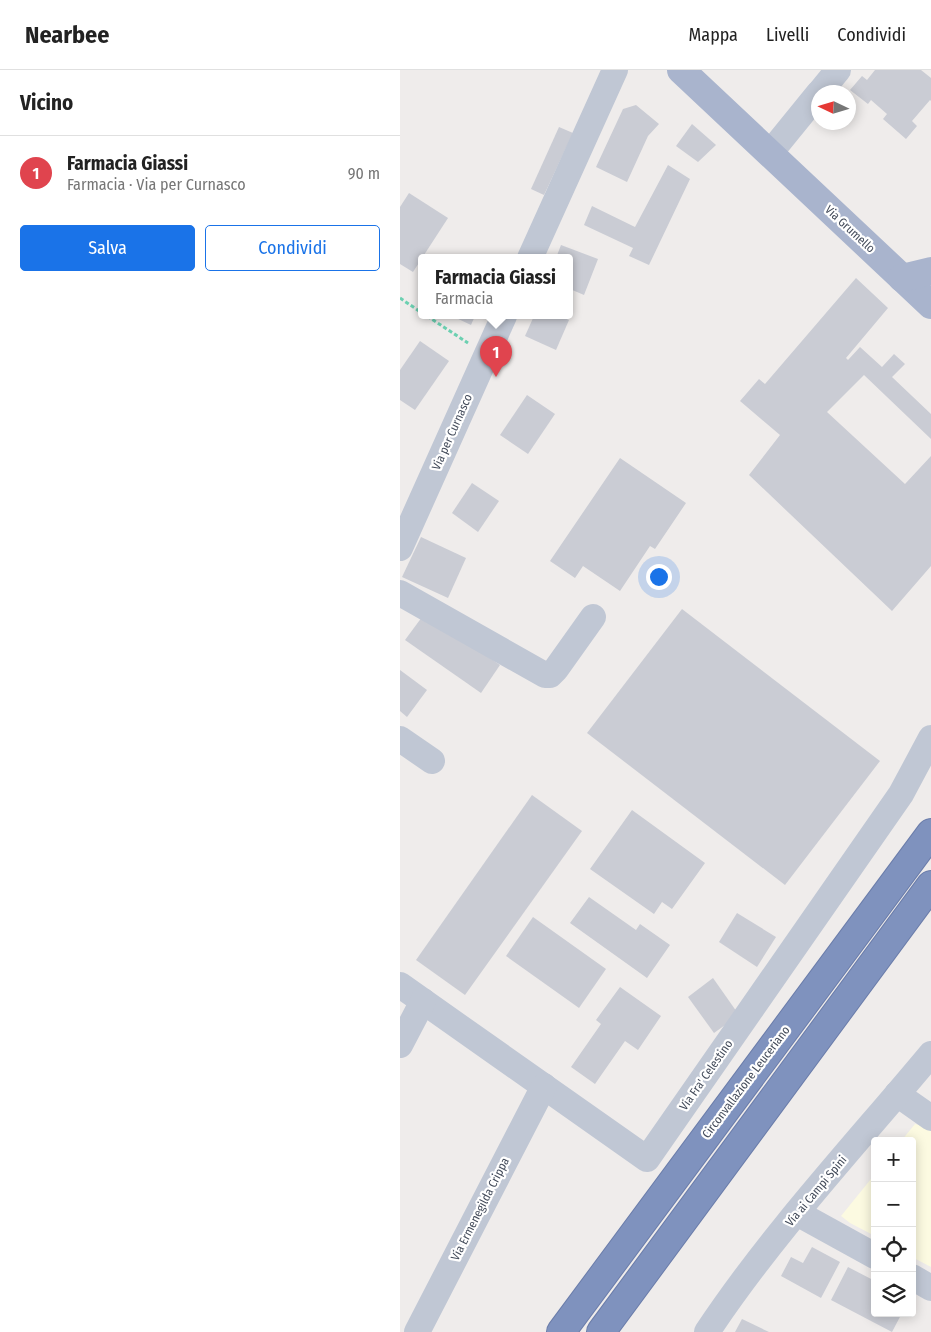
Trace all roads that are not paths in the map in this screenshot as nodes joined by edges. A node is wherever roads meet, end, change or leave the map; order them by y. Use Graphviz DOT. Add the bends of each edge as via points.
graph roads {
  1 [pos="615,70"];
  2 [pos="838,70"];
  3 [pos="691,73"];
  4 [pos="826,85"];
  5 [pos="811,103"];
  6 [pos="770,153"];
  7 [pos="532,254"];
  8 [pos="931,271"];
  9 [pos="902,278"];
  10 [pos="931,305"];
  11 [pos="503,319"];
  12 [pos="400,548"];
  13 [pos="400,593"];
  14 [pos="593,617"];
  15 [pos="931,738"];
  16 [pos="400,739"];
  17 [pos="432,761"];
  18 [pos="931,833"];
  19 [pos="931,886"];
  20 [pos="400,985"];
  21 [pos="423,1001"];
  22 [pos="400,1045"];
  23 [pos="931,1054"];
  24 [pos="794,1071"];
  25 [pos="544,1086"];
  26 [pos="897,1094"];
  27 [pos="931,1118"];
  28 [pos="797,1213"];
  29 [pos="871,1254"];
  30 [pos="916,1279"];
  31 [pos="931,1288"];
  32 [pos="416,1332"];
  33 [pos="561,1332"];
  34 [pos="601,1332"];
  35 [pos="618,1332"];
  36 [pos="707,1332"];
  1 -- 7 [label="street"];
  2 -- 4 [label="street"];
  3 -- 6 [label="main road, Via Grumello"];
  5 -- 6 [label="street"];
  6 -- 9 [label="main road, Via Grumello"];
  8 -- 9 [label="main road"];
  9 -- 10 [label="main road, Via Grumello"];
  11 -- 12 [label="street, Via per Curnasco"];
  13 -- 14 [label="street" via="545,675 556,669"];
  15 -- 25 [label="street, Via Fra' Celestino" via="900,794 647,1159"];
  16 -- 17 [label="street"];
  18 -- 33 [label="highway, Circonvallazione Leuceriano"];
  19 -- 24 [label="highway"];
  20 -- 21 [label="street, Via Fra' Celestino"];
  21 -- 22 [label="street"];
  21 -- 25 [label="street, Via Fra' Celestino"];
  23 -- 26 [label="street, Via ai Campi Spini"];
  24 -- 34 [label="highway"];
  24 -- 35 [label="highway"];
  25 -- 32 [label="street, Via Ermenegilda Crippa"];
  26 -- 27 [label="street"];
  26 -- 28 [label="street, Via ai Campi Spini"];
  28 -- 29 [label="street"];
  28 -- 36 [label="street, Via ai Campi Spini"];
  30 -- 31 [label="street"];
}
